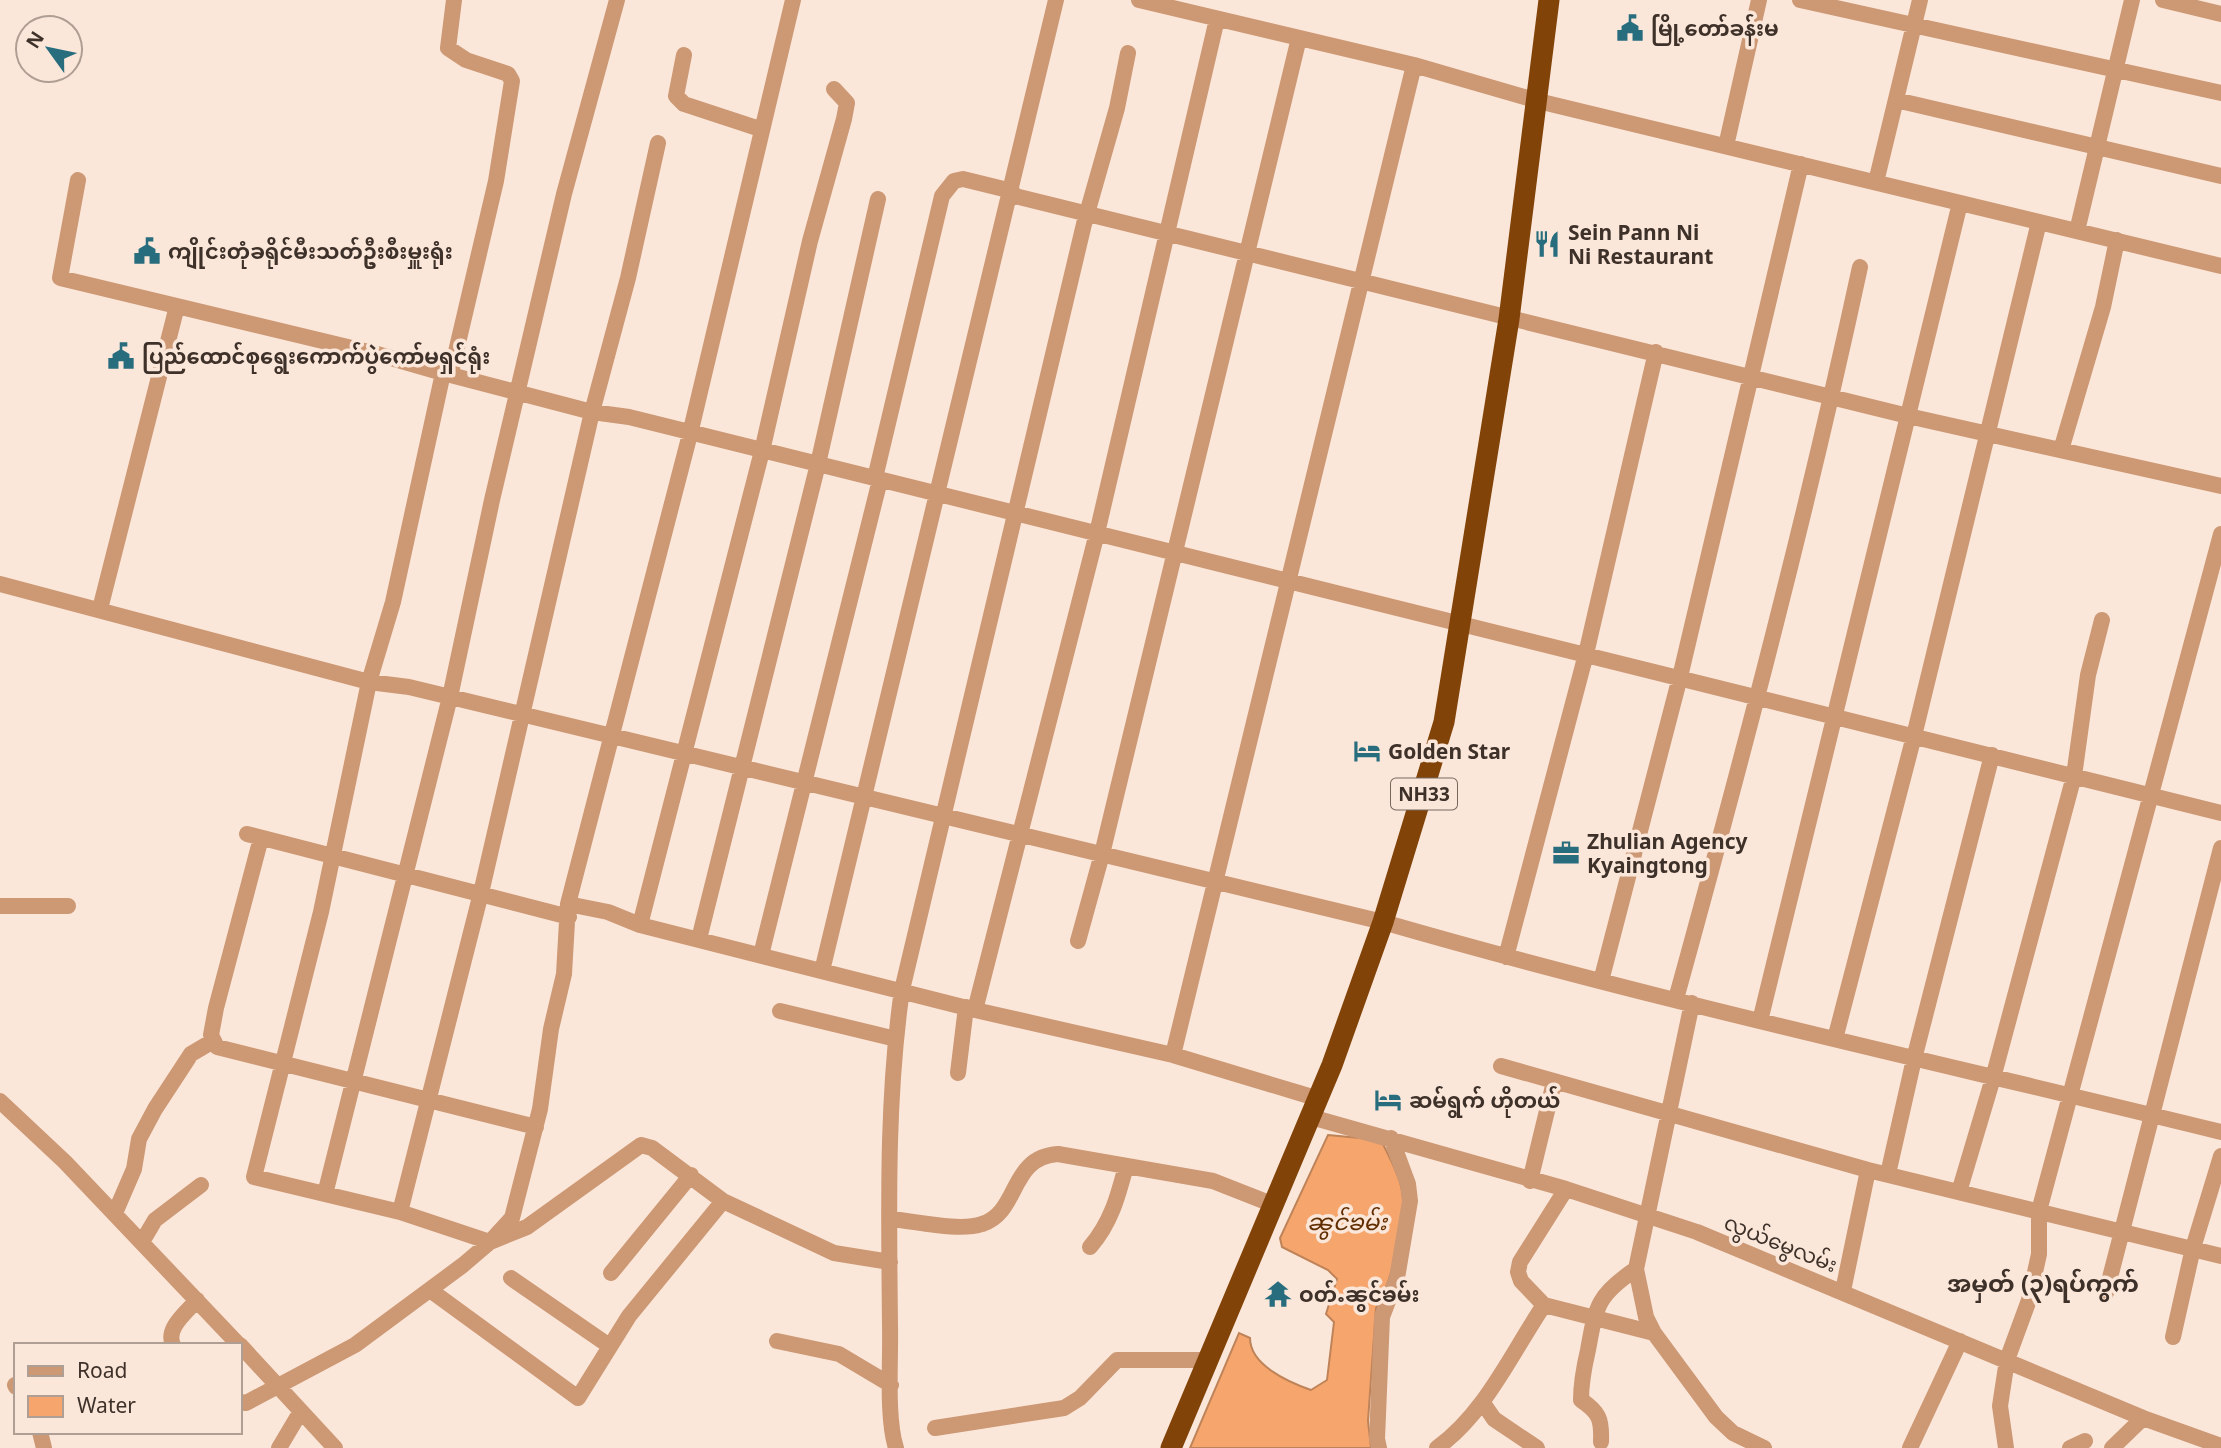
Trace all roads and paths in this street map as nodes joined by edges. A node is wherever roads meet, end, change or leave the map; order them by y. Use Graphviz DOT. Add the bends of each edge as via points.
graph roads {
  1 [pos="454,0"];
  2 [pos="617,0"];
  3 [pos="793,0"];
  4 [pos="1056,0"];
  5 [pos="1139,0"];
  6 [pos="1549,0"];
  7 [pos="1759,0"];
  8 [pos="1800,0"];
  9 [pos="1920,0"];
  10 [pos="2132,0"];
  11 [pos="2163,0"];
  12 [pos="2221,14"];
  13 [pos="1217,19"];
  14 [pos="1914,24"];
  15 [pos="1299,38"];
  16 [pos="1129,53"];
  17 [pos="684,55"];
  18 [pos="1414,65"];
  19 [pos="2116,69"];
  20 [pos="834,89"];
  21 [pos="2221,93"];
  22 [pos="1896,100"];
  23 [pos="1538,101"];
  24 [pos="760,129"];
  25 [pos="658,143"];
  26 [pos="1726,146"];
  27 [pos="2097,146"];
  28 [pos="1801,164"];
  29 [pos="2221,176"];
  30 [pos="78,180"];
  31 [pos="1876,182"];
  32 [pos="1011,193"];
  33 [pos="878,199"];
  34 [pos="1960,203"];
  35 [pos="1087,212"];
  36 [pos="2039,222"];
  37 [pos="2077,231"];
  38 [pos="1168,234"];
  39 [pos="2117,240"];
  40 [pos="1247,251"];
  41 [pos="2221,266"];
  42 [pos="1860,267"];
  43 [pos="1359,281"];
  44 [pos="177,306"];
  45 [pos="1509,319"];
  46 [pos="1656,352"];
  47 [pos="447,373"];
  48 [pos="1752,375"];
  49 [pos="519,392"];
  50 [pos="1833,395"];
  51 [pos="592,412"];
  52 [pos="1908,416"];
  53 [pos="1986,433"];
  54 [pos="690,434"];
  55 [pos="2061,450"];
  56 [pos="762,451"];
  57 [pos="818,464"];
  58 [pos="877,479"];
  59 [pos="2221,486"];
  60 [pos="939,494"];
  61 [pos="1016,513"];
  62 [pos="1097,533"];
  63 [pos="2221,534"];
  64 [pos="1173,552"];
  65 [pos="1288,580"];
  66 [pos="0,584"];
  67 [pos="100,609"];
  68 [pos="2102,620"];
  69 [pos="1460,623"];
  70 [pos="1586,654"];
  71 [pos="1680,677"];
  72 [pos="369,682"];
  73 [pos="450,697"];
  74 [pos="1759,697"];
  75 [pos="523,715"];
  76 [pos="1836,716"];
  77 [pos="610,735"];
  78 [pos="1914,736"];
  79 [pos="687,753"];
  80 [pos="1992,755"];
  81 [pos="742,767"];
  82 [pos="2074,776"];
  83 [pos="803,782"];
  84 [pos="866,797"];
  85 [pos="2150,797"];
  86 [pos="2221,813"];
  87 [pos="943,815"];
  88 [pos="1021,834"];
  89 [pos="2221,848"];
  90 [pos="1102,854"];
  91 [pos="333,857"];
  92 [pos="405,875"];
  93 [pos="1215,881"];
  94 [pos="481,893"];
  95 [pos="0,906"];
  96 [pos="68,906"];
  97 [pos="569,910"];
  98 [pos="1383,922"];
  99 [pos="640,925"];
  100 [pos="699,939"];
  101 [pos="1078,941"];
  102 [pos="761,955"];
  103 [pos="1506,957"];
  104 [pos="822,971"];
  105 [pos="1601,981"];
  106 [pos="902,990"];
  107 [pos="1684,1001"];
  108 [pos="970,1008"];
  109 [pos="780,1011"];
  110 [pos="1760,1021"];
  111 [pos="896,1038"];
  112 [pos="1835,1039"];
  113 [pos="212,1041"];
  114 [pos="1173,1055"];
  115 [pos="1913,1059"];
  116 [pos="283,1064"];
  117 [pos="1501,1066"];
  118 [pos="958,1073"];
  119 [pos="1993,1078"];
  120 [pos="354,1081"];
  121 [pos="1554,1082"];
  122 [pos="2072,1095"];
  123 [pos="428,1099"];
  124 [pos="0,1101"];
  125 [pos="1315,1108"];
  126 [pos="1670,1114"];
  127 [pos="2150,1114"];
  128 [pos="536,1128"];
  129 [pos="2221,1132"];
  130 [pos="1391,1138"];
  131 [pos="2221,1156"];
  132 [pos="1126,1166"];
  133 [pos="1868,1170"];
  134 [pos="1888,1174"];
  135 [pos="691,1175"];
  136 [pos="1530,1181"];
  137 [pos="201,1185"];
  138 [pos="1566,1189"];
  139 [pos="1959,1192"];
  140 [pos="325,1194"];
  141 [pos="723,1201"];
  142 [pos="1274,1205"];
  143 [pos="2039,1211"];
  144 [pos="400,1212"];
  145 [pos="115,1213"];
  146 [pos="1646,1214"];
  147 [pos="890,1219"];
  148 [pos="2120,1231"];
  149 [pos="142,1242"];
  150 [pos="490,1242"];
  151 [pos="1090,1247"];
  152 [pos="2193,1248"];
  153 [pos="2221,1256"];
  154 [pos="890,1262"];
  155 [pos="1636,1269"];
  156 [pos="611,1273"];
  157 [pos="511,1278"];
  158 [pos="430,1290"];
  159 [pos="1843,1291"];
  160 [pos="2106,1293"];
  161 [pos="197,1300"];
  162 [pos="1544,1305"];
  163 [pos="1593,1316"];
  164 [pos="1654,1333"];
  165 [pos="2173,1337"];
  166 [pos="1960,1340"];
  167 [pos="777,1341"];
  168 [pos="172,1343"];
  169 [pos="238,1343"];
  170 [pos="608,1345"];
  171 [pos="242,1347"];
  172 [pos="1208,1360"];
  173 [pos="2007,1360"];
  174 [pos="891,1385"];
  175 [pos="279,1387"];
  176 [pos="242,1403"];
  177 [pos="1483,1403"];
  178 [pos="301,1411"];
  179 [pos="2143,1418"];
  180 [pos="935,1427"];
  181 [pos="1601,1442"];
  182 [pos="2196,1443"];
  183 [pos="2221,1446"];
  184 [pos="279,1448"];
  185 [pos="335,1448"];
  186 [pos="896,1448"];
  187 [pos="1171,1448"];
  188 [pos="1379,1448"];
  189 [pos="1437,1448"];
  190 [pos="1537,1448"];
  191 [pos="1764,1448"];
  192 [pos="1910,1448"];
  193 [pos="2006,1448"];
  194 [pos="2112,1448"];
  1 -- 47 [label="street" via="448,48 508,74 512,81 491,204"];
  2 -- 49 [label="street" via="564,194"];
  3 -- 24 [label="street"];
  4 -- 32 [label="street"];
  5 -- 13 [label="street"];
  6 -- 23 [label="highway, NH33"];
  7 -- 26 [label="street"];
  8 -- 14 [label="street"];
  9 -- 14 [label="street"];
  10 -- 19 [label="street"];
  11 -- 12 [label="street"];
  13 -- 15 [label="street"];
  13 -- 38 [label="street"];
  14 -- 19 [label="street"];
  14 -- 22 [label="street"];
  15 -- 18 [label="street"];
  15 -- 40 [label="street"];
  16 -- 35 [label="street"];
  17 -- 24 [label="street" via="676,96 684,103"];
  18 -- 23 [label="street"];
  18 -- 43 [label="street"];
  19 -- 21 [label="street"];
  19 -- 27 [label="street"];
  20 -- 56 [label="street" via="847,103 846,111 810,242"];
  22 -- 27 [label="street"];
  22 -- 31 [label="street"];
  23 -- 26 [label="street"];
  23 -- 45 [label="highway, NH33"];
  24 -- 54 [label="street"];
  25 -- 51 [label="street"];
  26 -- 28 [label="street"];
  27 -- 29 [label="street"];
  27 -- 37 [label="street"];
  28 -- 31 [label="street"];
  28 -- 48 [label="street"];
  30 -- 44 [label="street" via="60,278"];
  31 -- 34 [label="street"];
  32 -- 35 [label="street"];
  32 -- 58 [label="street" via="963,179 954,181 942,196"];
  32 -- 60 [label="street"];
  33 -- 57 [label="street"];
  34 -- 36 [label="street"];
  34 -- 52 [label="street"];
  35 -- 38 [label="street"];
  35 -- 61 [label="street"];
  36 -- 37 [label="street"];
  36 -- 53 [label="street"];
  37 -- 39 [label="street"];
  38 -- 40 [label="street"];
  38 -- 62 [label="street"];
  39 -- 41 [label="street"];
  39 -- 55 [label="street" via="2103,307"];
  40 -- 43 [label="street"];
  40 -- 64 [label="street"];
  42 -- 50 [label="street"];
  43 -- 45 [label="street"];
  43 -- 65 [label="street"];
  44 -- 47 [label="street"];
  44 -- 67 [label="street"];
  45 -- 46 [label="street"];
  45 -- 69 [label="highway, NH33"];
  46 -- 48 [label="street"];
  46 -- 70 [label="street"];
  47 -- 49 [label="street"];
  47 -- 72 [label="street"];
  48 -- 50 [label="street"];
  48 -- 71 [label="street"];
  49 -- 51 [label="street"];
  49 -- 73 [label="street"];
  50 -- 52 [label="street"];
  50 -- 74 [label="street"];
  51 -- 54 [label="street"];
  51 -- 75 [label="street"];
  52 -- 53 [label="street"];
  52 -- 76 [label="street"];
  53 -- 55 [label="street"];
  53 -- 78 [label="street"];
  54 -- 56 [label="street"];
  54 -- 77 [label="street"];
  55 -- 59 [label="street"];
  56 -- 57 [label="street"];
  56 -- 79 [label="street"];
  57 -- 58 [label="street"];
  57 -- 81 [label="street"];
  58 -- 60 [label="street"];
  58 -- 83 [label="street"];
  60 -- 61 [label="street"];
  60 -- 84 [label="street"];
  61 -- 62 [label="street"];
  61 -- 87 [label="street"];
  62 -- 64 [label="street"];
  62 -- 88 [label="street"];
  63 -- 85 [label="street"];
  64 -- 65 [label="street"];
  64 -- 90 [label="street"];
  65 -- 69 [label="street"];
  65 -- 93 [label="street"];
  66 -- 67 [label="street"];
  67 -- 72 [label="street"];
  68 -- 82 [label="street" via="2088,675"];
  69 -- 70 [label="street"];
  69 -- 98 [label="highway, NH33" via="1444,722"];
  70 -- 71 [label="street"];
  70 -- 103 [label="street"];
  71 -- 74 [label="street"];
  71 -- 105 [label="street"];
  72 -- 73 [label="street"];
  72 -- 91 [label="street"];
  73 -- 75 [label="street"];
  73 -- 92 [label="street"];
  74 -- 76 [label="street"];
  74 -- 107 [label="street"];
  75 -- 77 [label="street"];
  75 -- 94 [label="street"];
  76 -- 78 [label="street"];
  76 -- 110 [label="street"];
  77 -- 79 [label="street"];
  77 -- 97 [label="street"];
  78 -- 80 [label="street"];
  78 -- 112 [label="street"];
  79 -- 81 [label="street"];
  79 -- 99 [label="street"];
  80 -- 82 [label="street"];
  80 -- 115 [label="street"];
  81 -- 83 [label="street"];
  81 -- 100 [label="street"];
  82 -- 85 [label="street"];
  82 -- 119 [label="street"];
  83 -- 84 [label="street"];
  83 -- 102 [label="street"];
  84 -- 87 [label="street"];
  84 -- 104 [label="street"];
  85 -- 86 [label="street"];
  85 -- 122 [label="street"];
  87 -- 88 [label="street"];
  87 -- 106 [label="street"];
  88 -- 90 [label="street"];
  88 -- 108 [label="street"];
  89 -- 127 [label="street"];
  90 -- 93 [label="street"];
  90 -- 101 [label="street"];
  91 -- 92 [label="street, လွယ်မွေလမ်း"];
  91 -- 113 [label="street, လွယ်မွေလမ်း" via="254,836"];
  91 -- 116 [label="street"];
  92 -- 94 [label="street, လွယ်မွေလမ်း"];
  92 -- 120 [label="street"];
  93 -- 98 [label="street"];
  93 -- 114 [label="street"];
  94 -- 97 [label="street, လွယ်မွေလမ်း"];
  94 -- 123 [label="street"];
  95 -- 96 [label="street"];
  97 -- 99 [label="street, လွယ်မွေလမ်း" via="608,912"];
  97 -- 128 [label="street" via="564,974"];
  98 -- 103 [label="street"];
  98 -- 125 [label="highway, NH33"];
  99 -- 100 [label="street, လွယ်မွေလမ်း"];
  100 -- 102 [label="street, လွယ်မွေလမ်း"];
  102 -- 104 [label="street, လွယ်မွေလမ်း"];
  103 -- 105 [label="street"];
  104 -- 106 [label="street, လွယ်မွေလမ်း"];
  105 -- 107 [label="street"];
  106 -- 108 [label="street, လွယ်မွေလမ်း"];
  106 -- 111 [label="street"];
  107 -- 110 [label="street"];
  107 -- 126 [label="street"];
  108 -- 114 [label="street, လွယ်မွေလမ်း"];
  108 -- 118 [label="street"];
  109 -- 111 [label="street"];
  110 -- 112 [label="street"];
  111 -- 147 [label="street"];
  112 -- 115 [label="street"];
  113 -- 116 [label="street" via="217,1047"];
  113 -- 145 [label="street" via="191,1054 155,1109 139,1139 134,1169"];
  114 -- 125 [label="street, လွယ်မွေလမ်း"];
  115 -- 119 [label="street"];
  115 -- 134 [label="street"];
  116 -- 120 [label="street"];
  116 -- 140 [label="street" via="254,1177"];
  117 -- 121 [label="street"];
  119 -- 122 [label="street"];
  119 -- 139 [label="street"];
  120 -- 123 [label="street"];
  120 -- 140 [label="street"];
  121 -- 126 [label="street"];
  121 -- 136 [label="street"];
  122 -- 127 [label="street"];
  122 -- 143 [label="street"];
  123 -- 128 [label="street"];
  123 -- 144 [label="street"];
  124 -- 145 [label="street"];
  125 -- 130 [label="street, လွယ်မွေလမ်း"];
  125 -- 142 [label="highway, NH33"];
  126 -- 133 [label="street"];
  126 -- 146 [label="street"];
  127 -- 129 [label="street"];
  127 -- 148 [label="street"];
  128 -- 150 [label="street" via="512,1218"];
  130 -- 136 [label="street, လွယ်မွေလမ်း"];
  130 -- 188 [label="street" via="1410,1201 1397,1278 1382,1317"];
  131 -- 152 [label="street"];
  132 -- 142 [label="street" via="1213,1181"];
  132 -- 147 [label="street" via="1045,1155 1024,1170 1008,1200 984,1224"];
  132 -- 151 [label="street" via="1116,1204"];
  133 -- 134 [label="street"];
  133 -- 159 [label="street"];
  134 -- 139 [label="street"];
  135 -- 141 [label="street"];
  135 -- 150 [label="street" via="652,1148 641,1146 527,1227"];
  135 -- 156 [label="street"];
  136 -- 138 [label="street, လွယ်မွေလမ်း"];
  137 -- 149 [label="street" via="155,1220"];
  138 -- 146 [label="street, လွယ်မွေလမ်း"];
  138 -- 162 [label="street" via="1518,1272"];
  139 -- 143 [label="street"];
  140 -- 144 [label="street"];
  141 -- 154 [label="street" via="834,1253"];
  141 -- 170 [label="street"];
  142 -- 172 [label="highway, NH33"];
  143 -- 148 [label="street"];
  143 -- 173 [label="street" via="2039,1254 2029,1300"];
  144 -- 150 [label="street"];
  145 -- 149 [label="street"];
  146 -- 155 [label="street"];
  146 -- 159 [label="street, လွယ်မွေလမ်း"];
  147 -- 154 [label="street"];
  148 -- 152 [label="street"];
  148 -- 160 [label="street"];
  149 -- 161 [label="street"];
  150 -- 158 [label="street"];
  152 -- 153 [label="street"];
  152 -- 165 [label="street"];
  154 -- 174 [label="street"];
  155 -- 163 [label="street" via="1611,1286"];
  155 -- 164 [label="street"];
  157 -- 170 [label="street"];
  158 -- 170 [label="street" via="578,1398"];
  158 -- 175 [label="street" via="355,1345"];
  159 -- 166 [label="street, လွယ်မွေလမ်း"];
  161 -- 168 [label="street" via="172,1329"];
  161 -- 169 [label="street"];
  162 -- 163 [label="street"];
  162 -- 177 [label="street"];
  163 -- 164 [label="street"];
  163 -- 181 [label="street" via="1581,1400 1598,1411"];
  164 -- 191 [label="street" via="1716,1417 1733,1433"];
  166 -- 173 [label="street, လွယ်မွေလမ်း"];
  166 -- 192 [label="street"];
  167 -- 174 [label="street" via="839,1354"];
  171 -- 175 [label="street"];
  172 -- 180 [label="street" via="1117,1360 1064,1408"];
  172 -- 187 [label="highway, NH33"];
  173 -- 179 [label="street, လွယ်မွေလမ်း"];
  173 -- 193 [label="street" via="2000,1406"];
  174 -- 186 [label="street"];
  175 -- 176 [label="street"];
  175 -- 178 [label="street"];
  177 -- 189 [label="street" via="1460,1431"];
  177 -- 190 [label="street" via="1494,1419"];
  178 -- 184 [label="street"];
  178 -- 185 [label="street"];
  179 -- 182 [label="street, လွယ်မွေလမ်း"];
  179 -- 194 [label="street"];
  182 -- 183 [label="street, လွယ်မွေလမ်း"];
}
